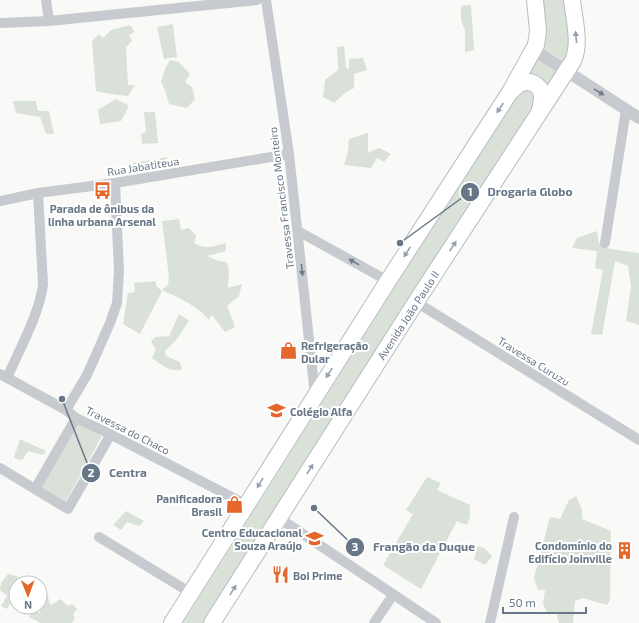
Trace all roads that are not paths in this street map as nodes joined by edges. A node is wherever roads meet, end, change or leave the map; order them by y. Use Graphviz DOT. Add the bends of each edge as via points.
graph roads {
  1 [pos="46,0"];
  2 [pos="257,0"];
  3 [pos="266,0"];
  4 [pos="535,0"];
  5 [pos="572,0"];
  6 [pos="49,21"];
  7 [pos="0,23"];
  8 [pos="534,50"];
  9 [pos="566,71"];
  10 [pos="510,92"];
  11 [pos="540,110"];
  12 [pos="626,110"];
  13 [pos="639,118"];
  14 [pos="289,154"];
  15 [pos="115,183"];
  16 [pos="38,193"];
  17 [pos="0,201"];
  18 [pos="298,231"];
  19 [pos="605,243"];
  20 [pos="388,281"];
  21 [pos="416,302"];
  22 [pos="4,376"];
  23 [pos="315,395"];
  24 [pos="66,410"];
  25 [pos="76,418"];
  26 [pos="111,434"];
  27 [pos="639,440"];
  28 [pos="0,468"];
  29 [pos="35,489"];
  30 [pos="247,505"];
  31 [pos="514,517"];
  32 [pos="279,518"];
  33 [pos="99,536"];
  34 [pos="191,593"];
  35 [pos="393,595"];
  36 [pos="172,623"];
  37 [pos="212,623"];
  38 [pos="374,623"];
  39 [pos="436,623"];
  40 [pos="490,623"];
  1 -- 6 [label="street"];
  2 -- 6 [label="street"];
  3 -- 14 [label="street, Travessa Francisco Monteiro"];
  4 -- 8 [label="main road" via="538,32"];
  9 -- 5 [label="main road, Avenida João Paulo II, one-way" via="577,48"];
  6 -- 7 [label="street"];
  8 -- 9 [label="street"];
  8 -- 10 [label="main road"];
  9 -- 11 [label="main road, Avenida João Paulo II"];
  9 -- 12 [label="street, one-way"];
  10 -- 11 [label="main road" via="524,83 534,84 542,96"];
  10 -- 20 [label="main road, one-way"];
  21 -- 11 [label="main road, Avenida João Paulo II, one-way"];
  12 -- 13 [label="street"];
  12 -- 19 [label="street"];
  14 -- 15 [label="street, Rua Jabatiteua"];
  14 -- 18 [label="street, Travessa Francisco Monteiro"];
  15 -- 16 [label="street, Rua Jabatiteua"];
  15 -- 24 [label="street" via="119,271 116,303 87,375"];
  16 -- 17 [label="street, Rua Jabatiteua"];
  16 -- 22 [label="street" via="42,295"];
  20 -- 18 [label="street, one-way"];
  18 -- 23 [label="street, Travessa Francisco Monteiro, one-way"];
  20 -- 23 [label="main road, one-way"];
  21 -- 27 [label="street, Travessa Curuzu"];
  32 -- 21 [label="main road, Avenida João Paulo II, one-way"];
  22 -- 24 [label="street, Travessa do Chaco"];
  23 -- 30 [label="main road, one-way"];
  24 -- 25 [label="street, Travessa do Chaco"];
  25 -- 26 [label="street, Travessa do Chaco"];
  25 -- 29 [label="street"];
  26 -- 29 [label="street" via="68,510"];
  26 -- 30 [label="street, Travessa do Chaco"];
  28 -- 29 [label="street"];
  30 -- 34 [label="main road"];
  31 -- 40 [label="street"];
  32 -- 35 [label="street"];
  37 -- 32 [label="main road, Avenida João Paulo II, one-way"];
  33 -- 34 [label="street"];
  34 -- 36 [label="main road"];
  35 -- 38 [label="street"];
  35 -- 39 [label="street"];
}
